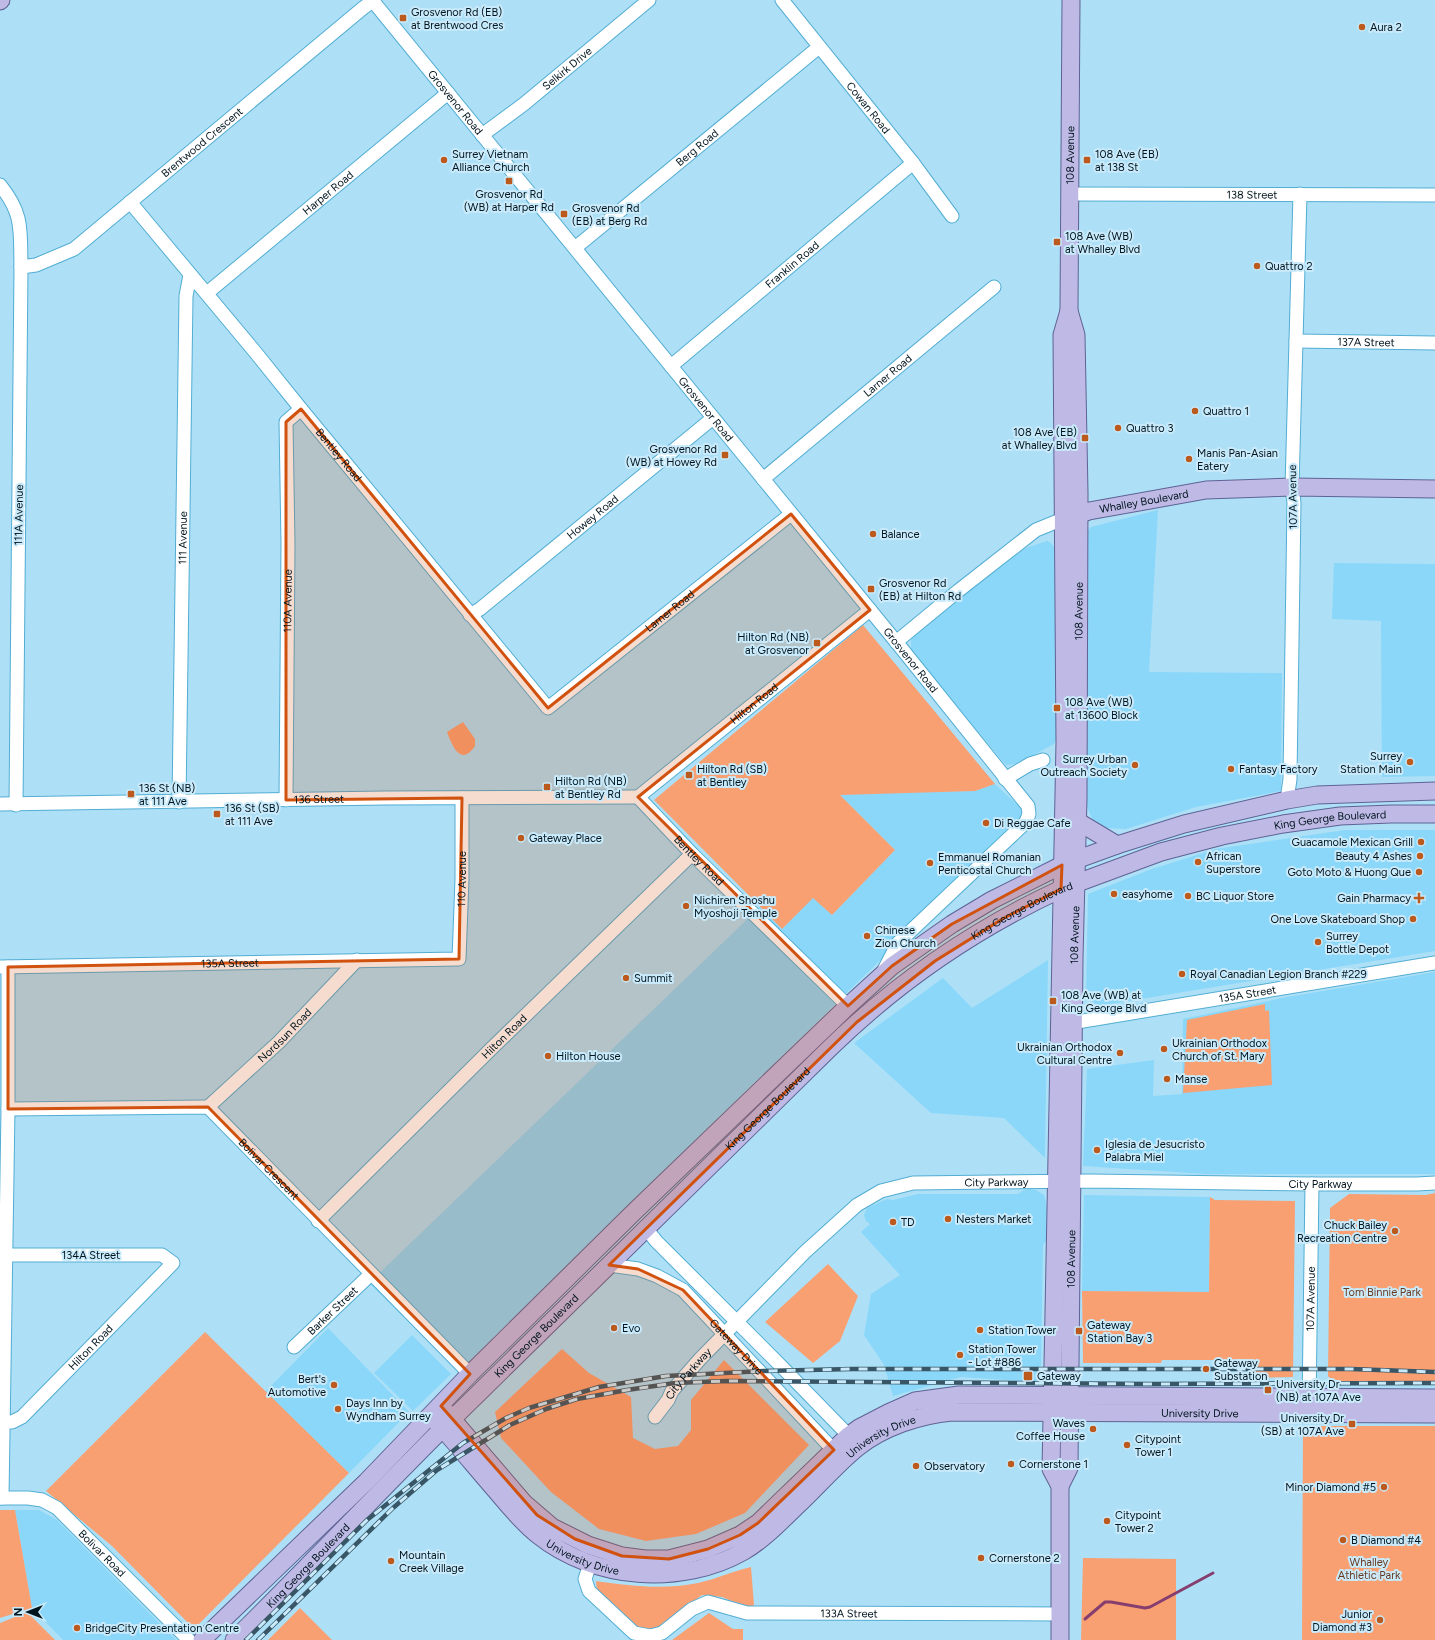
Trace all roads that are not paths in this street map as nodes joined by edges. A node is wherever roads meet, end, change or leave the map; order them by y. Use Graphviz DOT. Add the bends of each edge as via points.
graph roads {
  1 [pos="373,0"];
  2 [pos="649,0"];
  3 [pos="782,0"];
  4 [pos="1071,0"];
  5 [pos="819,47"];
  6 [pos="448,93"];
  7 [pos="482,135"];
  8 [pos="912,162"];
  9 [pos="0,185"];
  10 [pos="1070,194"];
  11 [pos="1300,194"];
  12 [pos="1435,196"];
  13 [pos="130,202"];
  14 [pos="952,216"];
  15 [pos="575,248"];
  16 [pos="21,267"];
  17 [pos="190,275"];
  18 [pos="994,287"];
  19 [pos="207,293"];
  20 [pos="1296,341"];
  21 [pos="1435,343"];
  22 [pos="671,366"];
  23 [pos="301,409"];
  24 [pos="713,418"];
  25 [pos="763,479"];
  26 [pos="1292,487"];
  27 [pos="1435,489"];
  28 [pos="792,514"];
  29 [pos="1071,517"];
  30 [pos="870,610"];
  31 [pos="470,615"];
  32 [pos="896,642"];
  33 [pos="548,708"];
  34 [pos="1043,760"];
  35 [pos="1005,779"];
  36 [pos="1435,791"];
  37 [pos="638,797"];
  38 [pos="462,798"];
  39 [pos="286,800"];
  40 [pos="1287,800"];
  41 [pos="179,802"];
  42 [pos="0,804"];
  43 [pos="16,804"];
  44 [pos="1435,814"];
  45 [pos="1078,821"];
  46 [pos="1026,822"];
  47 [pos="1117,845"];
  48 [pos="692,854"];
  49 [pos="1069,862"];
  50 [pos="1068,886"];
  51 [pos="459,959"];
  52 [pos="358,960"];
  53 [pos="1435,963"];
  54 [pos="4,967"];
  55 [pos="880,978"];
  56 [pos="848,1006"];
  57 [pos="1067,1024"];
  58 [pos="208,1107"];
  59 [pos="8,1109"];
  60 [pos="1064,1182"];
  61 [pos="1435,1182"];
  62 [pos="1312,1184"];
  63 [pos="318,1221"];
  64 [pos="645,1227"];
  65 [pos="7,1255"];
  66 [pos="173,1263"];
  67 [pos="609,1265"];
  68 [pos="371,1274"];
  69 [pos="736,1322"];
  70 [pos="724,1335"];
  71 [pos="294,1347"];
  72 [pos="470,1374"];
  73 [pos="1435,1398"];
  74 [pos="1061,1404"];
  75 [pos="1309,1406"];
  76 [pos="436,1411"];
  77 [pos="1435,1414"];
  78 [pos="655,1417"];
  79 [pos="3,1422"];
  80 [pos="448,1424"];
  81 [pos="853,1441"];
  82 [pos="839,1455"];
  83 [pos="1,1498"];
  84 [pos="590,1564"];
  85 [pos="1060,1614"];
  86 [pos="188,1640"];
  87 [pos="202,1640"];
  88 [pos="234,1640"];
  89 [pos="1060,1640"];
  1 -- 6 [label="street, Grosvenor Road"];
  1 -- 13 [label="street, Brentwood Crescent"];
  2 -- 7 [label="street, Selkirk Drive" via="524,104"];
  3 -- 5 [label="street, Cowan Road"];
  4 -- 10 [label="main road, 108 Avenue"];
  5 -- 8 [label="street, Cowan Road"];
  5 -- 15 [label="street, Berg Road"];
  6 -- 7 [label="street, Grosvenor Road"];
  6 -- 19 [label="street, Harper Road"];
  7 -- 15 [label="street, Grosvenor Road"];
  8 -- 14 [label="street, Cowan Road"];
  8 -- 22 [label="street, Franklin Road"];
  9 -- 16 [label="street, 111A Avenue" via="16,208 20,226"];
  10 -- 11 [label="street, 138 Street"];
  10 -- 29 [label="main road, 108 Avenue" via="1069,311 1062,335"];
  11 -- 12 [label="street, 138 Street"];
  11 -- 20 [label="street, 107A Avenue"];
  13 -- 16 [label="street, Brentwood Crescent" via="74,249 36,265"];
  13 -- 17 [label="street, Bentley Road"];
  15 -- 22 [label="street, Grosvenor Road"];
  16 -- 43 [label="street, 111A Avenue"];
  17 -- 19 [label="street, Bentley Road"];
  17 -- 41 [label="street, 111 Avenue" via="186,296"];
  18 -- 25 [label="street, Larner Road"];
  19 -- 23 [label="street, Bentley Road"];
  20 -- 21 [label="street, 137A Street"];
  20 -- 26 [label="street, 107A Avenue"];
  22 -- 24 [label="street, Grosvenor Road"];
  23 -- 31 [label="street, Bentley Road"];
  23 -- 39 [label="street, 110A Avenue" via="286,422"];
  24 -- 25 [label="street, Grosvenor Road"];
  24 -- 31 [label="street, Howey Road"];
  25 -- 28 [label="street, Grosvenor Road"];
  26 -- 27 [label="main road, Whalley Boulevard"];
  26 -- 29 [label="main road, Whalley Boulevard" via="1206,490"];
  26 -- 40 [label="street, 107A Avenue" via="1294,504 1290,779"];
  28 -- 30 [label="street, Grosvenor Road"];
  28 -- 33 [label="street, Larner Road"];
  29 -- 32 [label="street, Whalley Boulevard" via="1036,530"];
  29 -- 45 [label="main road, 108 Avenue"];
  29 -- 49 [label="main road, 108 Avenue" via="1065,742"];
  30 -- 32 [label="street, Grosvenor Road"];
  30 -- 37 [label="street, Hilton Road"];
  31 -- 33 [label="street, Bentley Road"];
  32 -- 35 [label="street, Grosvenor Road"];
  34 -- 35 [label="street" via="1030,764"];
  35 -- 46 [label="street, Grosvenor Road" via="1028,806"];
  36 -- 40 [label="main road, King George Boulevard" via="1317,795"];
  37 -- 38 [label="street, 136 Street"];
  37 -- 48 [label="street, Bentley Road"];
  38 -- 39 [label="street, 136 Street"];
  38 -- 51 [label="street, 110 Avenue"];
  39 -- 41 [label="street, 136 Street"];
  40 -- 47 [label="main road, King George Boulevard" via="1209,818"];
  41 -- 43 [label="street, 136 Street"];
  42 -- 43 [label="street, 136 Street"];
  44 -- 50 [label="main road, King George Boulevard" via="1340,816 1222,836 1161,852"];
  45 -- 47 [label="main road"];
  45 -- 49 [label="main road, 108 Avenue"];
  46 -- 55 [label="street, King George Boulevard" via="898,943"];
  47 -- 49 [label="main road, King George Boulevard"];
  48 -- 56 [label="street, Bentley Road"];
  48 -- 63 [label="street, Hilton Road"];
  49 -- 50 [label="main road, 108 Avenue"];
  49 -- 55 [label="main road, King George Boulevard" via="958,920 892,966"];
  50 -- 57 [label="main road, 108 Avenue"];
  50 -- 64 [label="main road, King George Boulevard" via="1004,918 935,961 857,1022"];
  51 -- 52 [label="street, 135A Street"];
  52 -- 54 [label="street, 135A Street"];
  52 -- 58 [label="street, Nordsun Road" via="279,1042"];
  53 -- 57 [label="street, 135A Street"];
  54 -- 59 [label="street"];
  55 -- 56 [label="main road, King George Boulevard"];
  56 -- 72 [label="main road, King George Boulevard"];
  57 -- 60 [label="main road, 108 Avenue"];
  58 -- 59 [label="street"];
  58 -- 63 [label="street, Bolivar Crescent"];
  59 -- 65 [label="street"];
  60 -- 62 [label="street, City Parkway"];
  60 -- 69 [label="street, City Parkway" via="913,1183 881,1191 857,1205 821,1236"];
  60 -- 74 [label="main road, 108 Avenue"];
  61 -- 62 [label="street, City Parkway"];
  62 -- 75 [label="street, 107A Avenue"];
  63 -- 68 [label="street, Bolivar Crescent"];
  64 -- 67 [label="main road, King George Boulevard"];
  64 -- 69 [label="street, Gateway Drive"];
  65 -- 66 [label="street, 134A Street" via="162,1255"];
  65 -- 79 [label="street"];
  66 -- 79 [label="street, Hilton Road" via="22,1417 12,1422"];
  67 -- 70 [label="street, Gateway Drive" via="638,1269 683,1290"];
  67 -- 80 [label="main road, King George Boulevard"];
  68 -- 71 [label="street, Barker Street"];
  68 -- 72 [label="street, Bolivar Crescent"];
  69 -- 70 [label="street, City Parkway"];
  69 -- 81 [label="street, Gateway Drive"];
  70 -- 78 [label="street, City Parkway" via="672,1390"];
  70 -- 82 [label="street, Gateway Drive"];
  72 -- 76 [label="main road, King George Boulevard"];
  73 -- 75 [label="main road, University Drive"];
  74 -- 75 [label="main road, University Drive"];
  74 -- 81 [label="main road, University Drive" via="959,1395 915,1401 888,1413"];
  74 -- 85 [label="main road, 108 Avenue" via="1052,1469 1060,1486"];
  75 -- 77 [label="main road, University Drive"];
  76 -- 80 [label="main road, University Drive"];
  76 -- 87 [label="main road, King George Boulevard"];
  79 -- 83 [label="street"];
  80 -- 82 [label="main road, University Drive" via="524,1503 552,1527 602,1551 645,1559 670,1559 740,1535"];
  80 -- 84 [label="main road, University Drive" via="526,1524 551,1544"];
  80 -- 88 [label="main road, King George Boulevard"];
  81 -- 82 [label="main road, University Drive"];
  82 -- 84 [label="main road, University Drive" via="774,1528 758,1541 725,1560 693,1570 660,1574 619,1571"];
  83 -- 86 [label="street, Bolivar Road" via="42,1500 57,1508"];
  84 -- 85 [label="street, 133A Street" via="585,1580 589,1591 634,1633 650,1636 662,1633 692,1609 708,1602 747,1613"];
  85 -- 89 [label="main road, 108 Avenue"];
}
